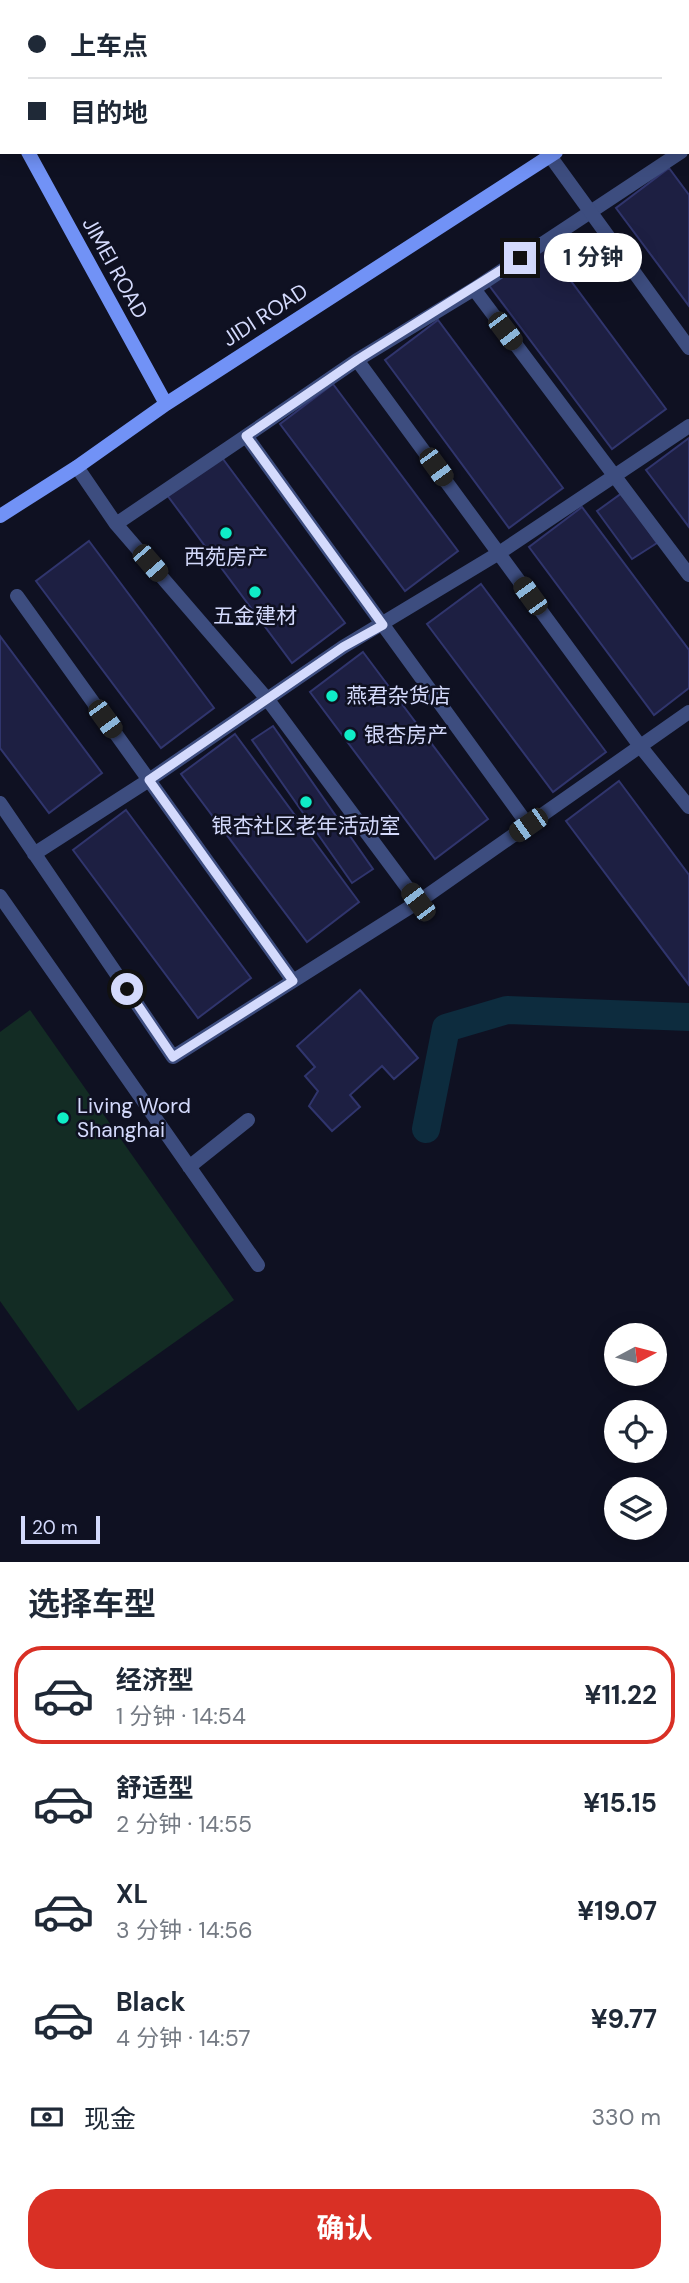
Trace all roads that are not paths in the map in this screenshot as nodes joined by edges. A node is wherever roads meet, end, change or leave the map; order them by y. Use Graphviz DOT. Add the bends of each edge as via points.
graph roads {
  1 [pos="29,154"];
  2 [pos="553,154"];
  3 [pos="678,154"];
  4 [pos="589,210"];
  5 [pos="474,289"];
  6 [pos="689,348"];
  7 [pos="357,360"];
  8 [pos="166,404"];
  9 [pos="689,426"];
  10 [pos="246,436"];
  11 [pos="77,467"];
  12 [pos="615,476"];
  13 [pos="0,516"];
  14 [pos="116,524"];
  15 [pos="499,553"];
  16 [pos="689,575"];
  17 [pos="17,596"];
  18 [pos="383,625"];
  19 [pos="268,699"];
  20 [pos="689,712"];
  21 [pos="640,746"];
  22 [pos="149,780"];
  23 [pos="0,803"];
  24 [pos="689,807"];
  25 [pos="528,825"];
  26 [pos="34,854"];
  27 [pos="0,896"];
  28 [pos="418,902"];
  29 [pos="293,981"];
  30 [pos="248,1120"];
  31 [pos="189,1167"];
  32 [pos="258,1265"];
  1 -- 8 [label="main road, JIMEI ROAD"];
  2 -- 4 [label="street"];
  2 -- 8 [label="main road, JIDI ROAD"];
  3 -- 4 [label="street"];
  4 -- 5 [label="street"];
  4 -- 6 [label="street"];
  5 -- 7 [label="street"];
  5 -- 12 [label="street"];
  7 -- 10 [label="street"];
  7 -- 15 [label="street"];
  8 -- 11 [label="main road, JIDI ROAD"];
  9 -- 12 [label="street"];
  10 -- 14 [label="street"];
  10 -- 18 [label="street"];
  11 -- 13 [label="main road, JIDI ROAD"];
  11 -- 14 [label="street"];
  12 -- 15 [label="street"];
  12 -- 16 [label="street"];
  14 -- 19 [label="street"];
  15 -- 18 [label="street"];
  15 -- 21 [label="street"];
  17 -- 22 [label="street"];
  18 -- 19 [label="street"];
  18 -- 25 [label="street"];
  19 -- 22 [label="street"];
  19 -- 28 [label="street"];
  20 -- 21 [label="street"];
  21 -- 24 [label="street"];
  21 -- 25 [label="street"];
  22 -- 26 [label="street"];
  22 -- 29 [label="street"];
  23 -- 26 [label="street"];
  25 -- 28 [label="street"];
  26 -- 29 [label="street" via="173,1057"];
  27 -- 31 [label="street"];
  28 -- 29 [label="street"];
  30 -- 31 [label="street"];
  31 -- 32 [label="street"];
}
